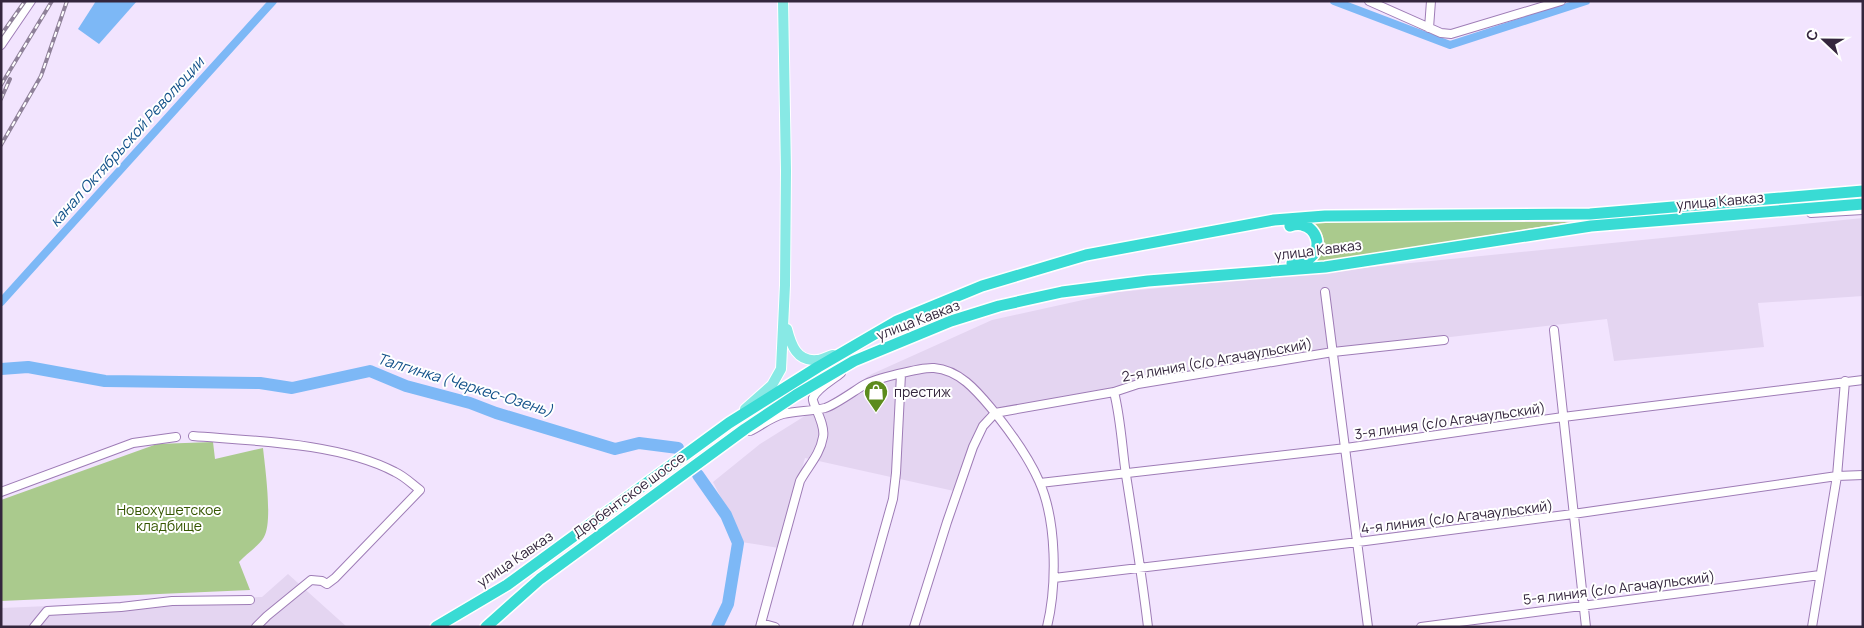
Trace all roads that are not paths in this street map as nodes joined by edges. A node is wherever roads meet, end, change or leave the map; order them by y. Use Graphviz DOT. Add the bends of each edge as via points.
graph roads {
  1 [pos="31,1"];
  2 [pos="783,1"];
  3 [pos="1369,1"];
  4 [pos="1431,1"];
  5 [pos="1560,1"];
  6 [pos="1429,28"];
  7 [pos="1,46"];
  8 [pos="1863,191"];
  9 [pos="1863,204"];
  10 [pos="1800,209"];
  11 [pos="1863,210"];
  12 [pos="1212,230"];
  13 [pos="1211,276"];
  14 [pos="1325,292"];
  15 [pos="784,318"];
  16 [pos="1554,330"];
  17 [pos="1444,340"];
  18 [pos="848,349"];
  19 [pos="1333,352"];
  20 [pos="854,361"];
  21 [pos="901,374"];
  22 [pos="1863,380"];
  23 [pos="1845,381"];
  24 [pos="1114,392"];
  25 [pos="796,395"];
  26 [pos="817,408"];
  27 [pos="995,413"];
  28 [pos="1563,417"];
  29 [pos="729,423"];
  30 [pos="194,436"];
  31 [pos="176,437"];
  32 [pos="719,447"];
  33 [pos="1346,448"];
  34 [pos="1126,473"];
  35 [pos="1863,475"];
  36 [pos="1836,476"];
  37 [pos="1040,483"];
  38 [pos="1,492"];
  39 [pos="1573,514"];
  40 [pos="1358,542"];
  41 [pos="1141,567"];
  42 [pos="1820,575"];
  43 [pos="1054,578"];
  44 [pos="250,600"];
  45 [pos="1583,605"];
  46 [pos="760,625"];
  47 [pos="34,627"];
  48 [pos="256,627"];
  49 [pos="436,627"];
  50 [pos="486,627"];
  51 [pos="774,627"];
  52 [pos="857,627"];
  53 [pos="914,627"];
  54 [pos="1047,627"];
  55 [pos="1148,627"];
  56 [pos="1368,627"];
  57 [pos="1421,627"];
  58 [pos="1586,627"];
  59 [pos="1812,627"];
  1 -- 7 [label="street"];
  2 -- 15 [label="main road"];
  3 -- 6 [label="street"];
  4 -- 6 [label="street"];
  5 -- 6 [label="street" via="1451,34"];
  8 -- 12 [label="highway, улица Кавказ" via="1590,214 1325,216"];
  9 -- 10 [label="highway, улица Кавказ"];
  10 -- 11 [label="street" via="1817,213"];
  10 -- 13 [label="highway, улица Кавказ" via="1591,226 1325,266"];
  12 -- 13 [label="highway" via="1302,225 1315,234 1317,241 1316,250 1305,261"];
  12 -- 18 [label="highway, улица Кавказ" via="1086,255 982,286 897,321"];
  13 -- 20 [label="highway, улица Кавказ" via="1148,280 1062,292 999,306 951,321"];
  14 -- 19 [label="street"];
  15 -- 18 [label="main road" via="791,347 802,357 817,360"];
  15 -- 29 [label="main road" via="781,369 772,385"];
  16 -- 28 [label="street"];
  17 -- 19 [label="street, 2-я линия (с/о Агачаульский)"];
  18 -- 29 [label="highway, улица Кавказ"];
  19 -- 24 [label="street, 2-я линия (с/о Агачаульский)" via="1138,384"];
  19 -- 33 [label="street"];
  20 -- 25 [label="highway, улица Кавказ"];
  20 -- 26 [label="street" via="812,398"];
  21 -- 26 [label="street" via="867,383 825,408"];
  21 -- 27 [label="street" via="932,367 948,371 964,379"];
  21 -- 52 [label="street" via="893,499"];
  22 -- 23 [label="street, 3-я линия (с/о Агачаульский)"];
  23 -- 28 [label="street, 3-я линия (с/о Агачаульский)"];
  23 -- 36 [label="street"];
  24 -- 27 [label="street, 2-я линия (с/о Агачаульский)"];
  24 -- 34 [label="street"];
  25 -- 32 [label="highway, Дербентское шоссе"];
  26 -- 32 [label="street" via="783,414"];
  26 -- 46 [label="street" via="824,435 818,455 800,481"];
  27 -- 37 [label="street" via="1025,454"];
  27 -- 53 [label="street" via="983,426 973,447"];
  28 -- 33 [label="street, 3-я линия (с/о Агачаульский)"];
  28 -- 39 [label="street"];
  29 -- 49 [label="highway, улица Кавказ" via="507,585"];
  30 -- 48 [label="street" via="286,444 352,455 396,472 420,490 336,578 327,584 311,580"];
  31 -- 38 [label="street" via="133,443"];
  32 -- 50 [label="highway, Дербентское шоссе" via="540,579"];
  33 -- 34 [label="street, 3-я линия (с/о Агачаульский)"];
  33 -- 40 [label="street"];
  34 -- 37 [label="street, 3-я линия (с/о Агачаульский)"];
  34 -- 41 [label="street"];
  35 -- 36 [label="street, 4-я линия (с/о Агачаульский)"];
  36 -- 39 [label="street, 4-я линия (с/о Агачаульский)"];
  36 -- 42 [label="street"];
  37 -- 43 [label="street" via="1049,515"];
  39 -- 40 [label="street, 4-я линия (с/о Агачаульский)"];
  39 -- 45 [label="street"];
  40 -- 41 [label="street, 4-я линия (с/о Агачаульский)"];
  40 -- 56 [label="street"];
  41 -- 43 [label="street, 4-я линия (с/о Агачаульский)"];
  41 -- 55 [label="street"];
  42 -- 45 [label="street, 5-я линия (с/о Агачаульский)"];
  42 -- 59 [label="street"];
  43 -- 54 [label="street"];
  44 -- 47 [label="street" via="172,601 47,612"];
  45 -- 57 [label="street, 5-я линия (с/о Агачаульский)"];
  45 -- 58 [label="street"];
  46 -- 51 [label="street"];
}
